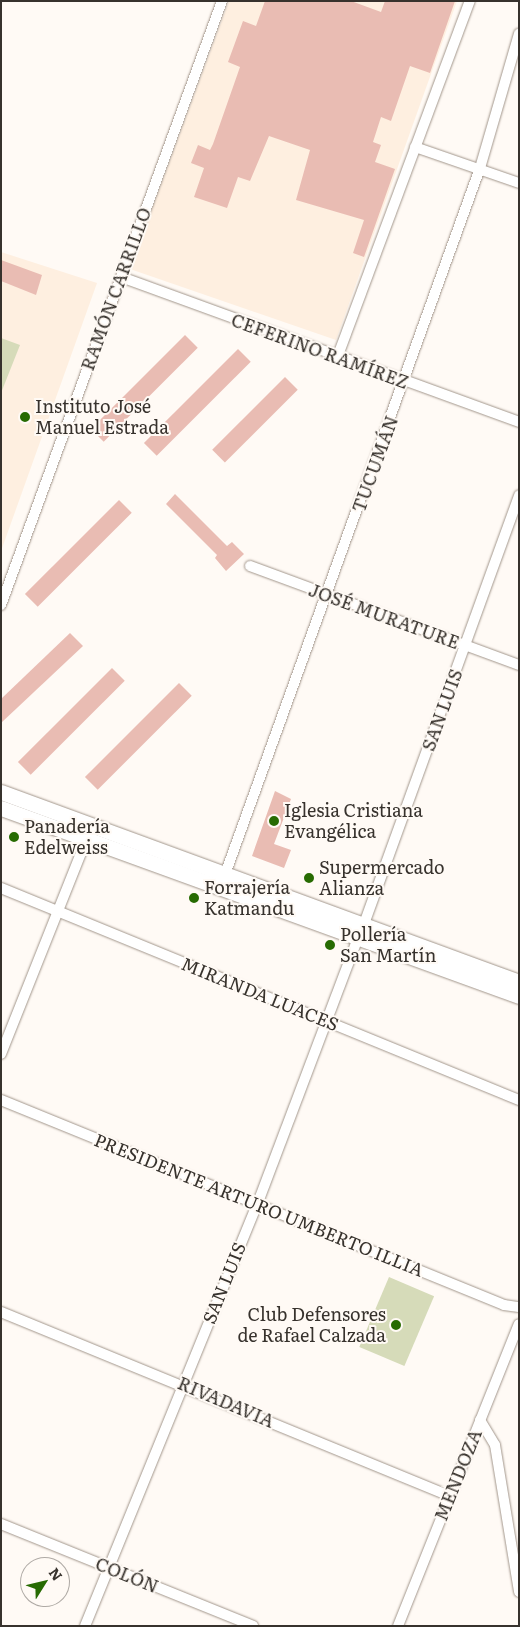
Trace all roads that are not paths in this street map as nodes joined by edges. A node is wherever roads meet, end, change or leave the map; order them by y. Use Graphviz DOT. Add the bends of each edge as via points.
graph roads {
  1 [pos="222,1"];
  2 [pos="470,1"];
  3 [pos="519,34"];
  4 [pos="416,147"];
  5 [pos="480,168"];
  6 [pos="519,183"];
  7 [pos="121,277"];
  8 [pos="337,358"];
  9 [pos="405,382"];
  10 [pos="519,422"];
  11 [pos="519,495"];
  12 [pos="250,566"];
  13 [pos="326,596"];
  14 [pos="1,605"];
  15 [pos="465,646"];
  16 [pos="519,666"];
  17 [pos="1,792"];
  18 [pos="1,808"];
  19 [pos="86,840"];
  20 [pos="225,874"];
  21 [pos="1,888"];
  22 [pos="220,890"];
  23 [pos="59,911"];
  24 [pos="361,931"];
  25 [pos="519,982"];
  26 [pos="519,996"];
  27 [pos="325,1021"];
  28 [pos="1,1054"];
  29 [pos="1,1100"];
  30 [pos="519,1100"];
  31 [pos="257,1205"];
  32 [pos="519,1307"];
  33 [pos="1,1312"];
  34 [pos="519,1324"];
  35 [pos="183,1384"];
  36 [pos="480,1420"];
  37 [pos="450,1496"];
  38 [pos="1,1524"];
  39 [pos="109,1568"];
  40 [pos="519,1592"];
  41 [pos="85,1626"];
  42 [pos="253,1626"];
  43 [pos="398,1626"];
  1 -- 7 [label="street, RAMÓN CARRILLO"];
  2 -- 4 [label="street"];
  3 -- 5 [label="street, TUCUMÁN"];
  4 -- 5 [label="street"];
  4 -- 8 [label="street"];
  5 -- 6 [label="street"];
  5 -- 9 [label="street, TUCUMÁN"];
  7 -- 8 [label="street, CEFERINO RAMÍREZ"];
  7 -- 14 [label="street, RAMÓN CARRILLO"];
  8 -- 9 [label="street, CEFERINO RAMÍREZ"];
  9 -- 10 [label="street, CEFERINO RAMÍREZ"];
  9 -- 13 [label="street, TUCUMÁN"];
  11 -- 15 [label="street, SAN LUIS"];
  12 -- 13 [label="street, JOSÉ MURATURE"];
  13 -- 15 [label="street, JOSÉ MURATURE"];
  13 -- 20 [label="street, TUCUMÁN"];
  15 -- 16 [label="street, JOSÉ MURATURE"];
  15 -- 24 [label="street, SAN LUIS"];
  17 -- 20 [label="main road"];
  18 -- 19 [label="main road"];
  19 -- 22 [label="main road"];
  19 -- 23 [label="street"];
  20 -- 22 [label="street, TUCUMÁN"];
  20 -- 24 [label="main road"];
  21 -- 23 [label="street, MIRANDA LUACES"];
  22 -- 24 [label="main road"];
  23 -- 27 [label="street, MIRANDA LUACES"];
  23 -- 28 [label="street"];
  24 -- 25 [label="main road"];
  24 -- 26 [label="main road"];
  24 -- 27 [label="street, SAN LUIS"];
  27 -- 30 [label="street, MIRANDA LUACES"];
  27 -- 31 [label="street, SAN LUIS"];
  29 -- 31 [label="street, PRESIDENTE ARTURO UMBERTO ILLIA"];
  31 -- 32 [label="street, PRESIDENTE ARTURO UMBERTO ILLIA" via="504,1305"];
  31 -- 35 [label="street, SAN LUIS"];
  33 -- 35 [label="street, RIVADAVIA"];
  34 -- 36 [label="street, MENDOZA"];
  35 -- 37 [label="street, RIVADAVIA"];
  35 -- 39 [label="street, SAN LUIS"];
  36 -- 37 [label="street, MENDOZA"];
  36 -- 40 [label="street" via="494,1445"];
  37 -- 43 [label="street, MENDOZA"];
  38 -- 39 [label="street, COLÓN"];
  39 -- 41 [label="street, SAN LUIS"];
  39 -- 42 [label="street, COLÓN"];
}
